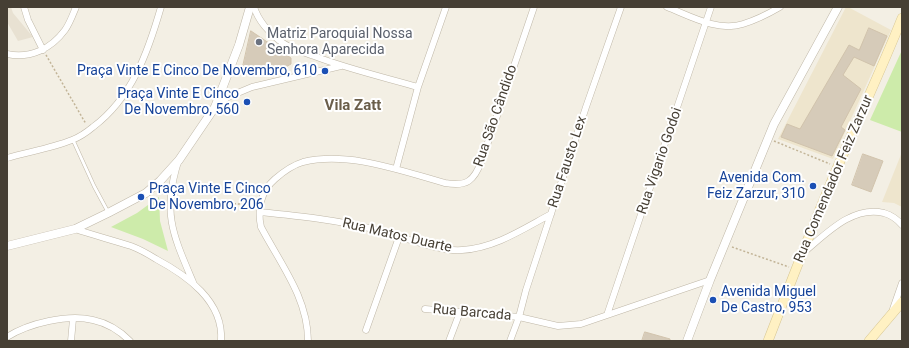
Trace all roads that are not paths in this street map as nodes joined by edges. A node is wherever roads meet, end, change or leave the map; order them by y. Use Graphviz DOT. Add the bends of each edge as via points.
graph roads {
  1 [pos="24,7"];
  2 [pos="76,7"];
  3 [pos="161,7"];
  4 [pos="250,7"];
  5 [pos="254,7"];
  6 [pos="446,7"];
  7 [pos="534,7"];
  8 [pos="621,7"];
  9 [pos="667,7"];
  10 [pos="712,7"];
  11 [pos="780,7"];
  12 [pos="838,7"];
  13 [pos="901,21"];
  14 [pos="707,23"];
  15 [pos="43,50"];
  16 [pos="7,54"];
  17 [pos="341,66"];
  18 [pos="418,86"];
  19 [pos="215,107"];
  20 [pos="73,140"];
  21 [pos="7,158"];
  22 [pos="179,160"];
  23 [pos="396,169"];
  24 [pos="260,212"];
  25 [pos="108,213"];
  26 [pos="551,214"];
  27 [pos="902,224"];
  28 [pos="75,229"];
  29 [pos="399,237"];
  30 [pos="7,246"];
  31 [pos="802,254"];
  32 [pos="710,280"];
  33 [pos="194,283"];
  34 [pos="902,283"];
  35 [pos="902,302"];
  36 [pos="424,309"];
  37 [pos="460,312"];
  38 [pos="608,315"];
  39 [pos="891,315"];
  40 [pos="73,318"];
  41 [pos="519,318"];
  42 [pos="366,330"];
  43 [pos="7,337"];
  44 [pos="71,341"];
  45 [pos="130,341"];
  46 [pos="221,341"];
  47 [pos="308,341"];
  48 [pos="449,341"];
  49 [pos="510,341"];
  50 [pos="687,341"];
  51 [pos="768,341"];
  52 [pos="869,341"];
  1 -- 15 [label="street"];
  2 -- 15 [label="street" via="66,29"];
  3 -- 20 [label="street" via="147,52 135,79 110,113"];
  4 -- 19 [label="street" via="239,45"];
  5 -- 17 [label="street" via="261,22 280,42"];
  6 -- 18 [label="street"];
  7 -- 23 [label="street, Rua São Cândido" via="475,176 466,182 453,185"];
  8 -- 26 [label="street, Rua Fausto Lex"];
  9 -- 14 [label="street"];
  10 -- 14 [label="street, Rua Vigario Godoi"];
  11 -- 14 [label="street" via="742,25 730,27"];
  12 -- 32 [label="street" via="774,124"];
  13 -- 31 [label="main road, Rua Comendador Feiz Zarzur" via="837,166"];
  14 -- 38 [label="street, Rua Vigario Godoi"];
  15 -- 16 [label="street" via="30,55"];
  17 -- 18 [label="street"];
  17 -- 19 [label="street" via="252,87 228,97"];
  18 -- 23 [label="street"];
  19 -- 22 [label="street"];
  20 -- 21 [label="street"];
  20 -- 25 [label="lane"];
  22 -- 25 [label="street" via="146,193"];
  22 -- 33 [label="street" via="170,199 170,214 173,231"];
  23 -- 24 [label="street, Rua São Cândido" via="353,160 303,162 271,182 265,191"];
  24 -- 29 [label="street, Rua Matos Duarte" via="350,224"];
  24 -- 47 [label="street, Rua São Cândido" via="261,227 300,300"];
  25 -- 28 [label="street"];
  26 -- 29 [label="street, Rua Matos Duarte" via="506,239 480,248 444,249"];
  26 -- 41 [label="street, Rua Fausto Lex"];
  27 -- 31 [label="street" via="890,215 864,212 839,224"];
  28 -- 30 [label="street"];
  28 -- 33 [label="street" via="132,247 171,267"];
  29 -- 42 [label="street"];
  31 -- 51 [label="main road, Rua Comendador Feiz Zarzur"];
  32 -- 38 [label="street, Rua Barcada"];
  32 -- 50 [label="street"];
  33 -- 46 [label="street" via="214,310 219,321"];
  34 -- 39 [label="street"];
  35 -- 39 [label="main road"];
  36 -- 37 [label="street, Rua Barcada"];
  37 -- 41 [label="street, Rua Barcada"];
  37 -- 48 [label="street"];
  38 -- 41 [label="street, Rua Barcada" via="570,325 547,324"];
  39 -- 52 [label="main road"];
  40 -- 43 [label="street" via="38,324"];
  40 -- 44 [label="street"];
  40 -- 45 [label="street" via="95,320 108,325"];
  41 -- 49 [label="street, Rua Fausto Lex"];
}
